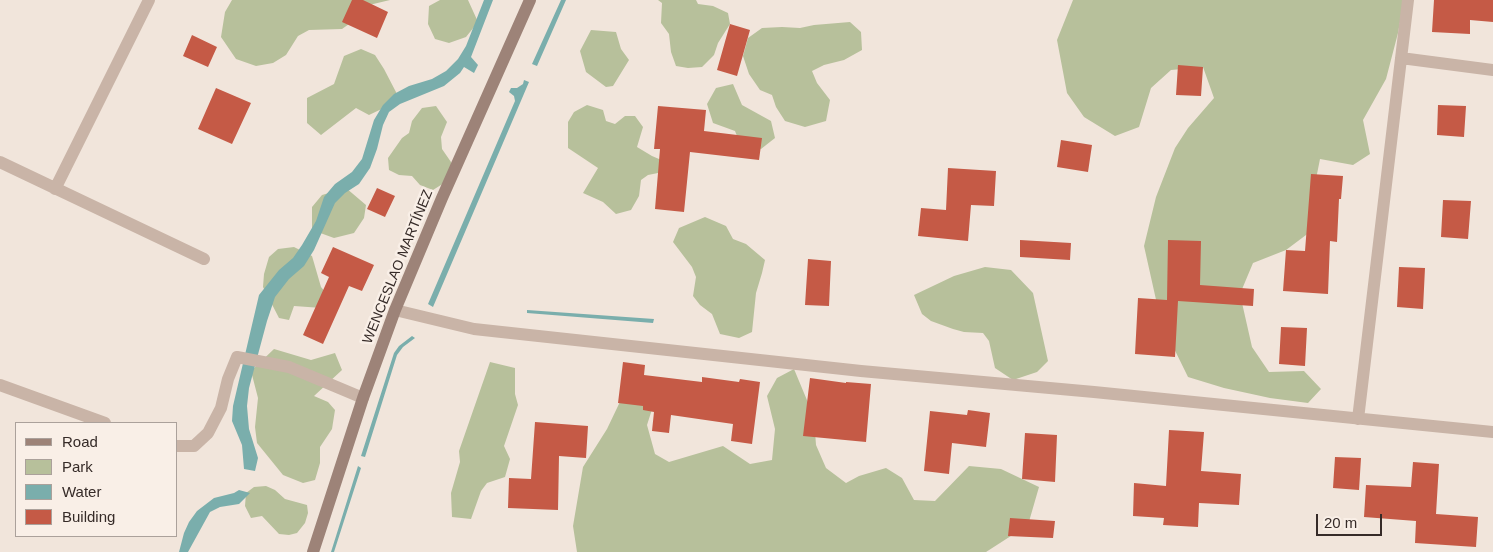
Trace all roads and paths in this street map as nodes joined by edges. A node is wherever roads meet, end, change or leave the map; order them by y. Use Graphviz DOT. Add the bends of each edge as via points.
graph roads {
  1 [pos="149,0"];
  2 [pos="530,0"];
  3 [pos="1408,0"];
  4 [pos="1401,58"];
  5 [pos="1493,70"];
  6 [pos="0,162"];
  7 [pos="55,189"];
  8 [pos="204,259"];
  9 [pos="396,310"];
  10 [pos="0,385"];
  11 [pos="363,398"];
  12 [pos="1358,419"];
  13 [pos="102,422"];
  14 [pos="1493,432"];
  15 [pos="178,446"];
  16 [pos="313,552"];
  1 -- 7 [label="street"];
  2 -- 9 [label="main road, WENCESLAO MARTÍNEZ"];
  3 -- 4 [label="street"];
  4 -- 5 [label="street"];
  4 -- 12 [label="street"];
  6 -- 7 [label="street"];
  7 -- 8 [label="street"];
  9 -- 11 [label="main road, WENCESLAO MARTÍNEZ"];
  9 -- 12 [label="street" via="484,330 861,371"];
  10 -- 13 [label="street"];
  11 -- 15 [label="street" via="289,367 237,357 221,408 208,433 194,446"];
  11 -- 16 [label="main road, WENCESLAO MARTÍNEZ"];
  12 -- 14 [label="street"];
}
